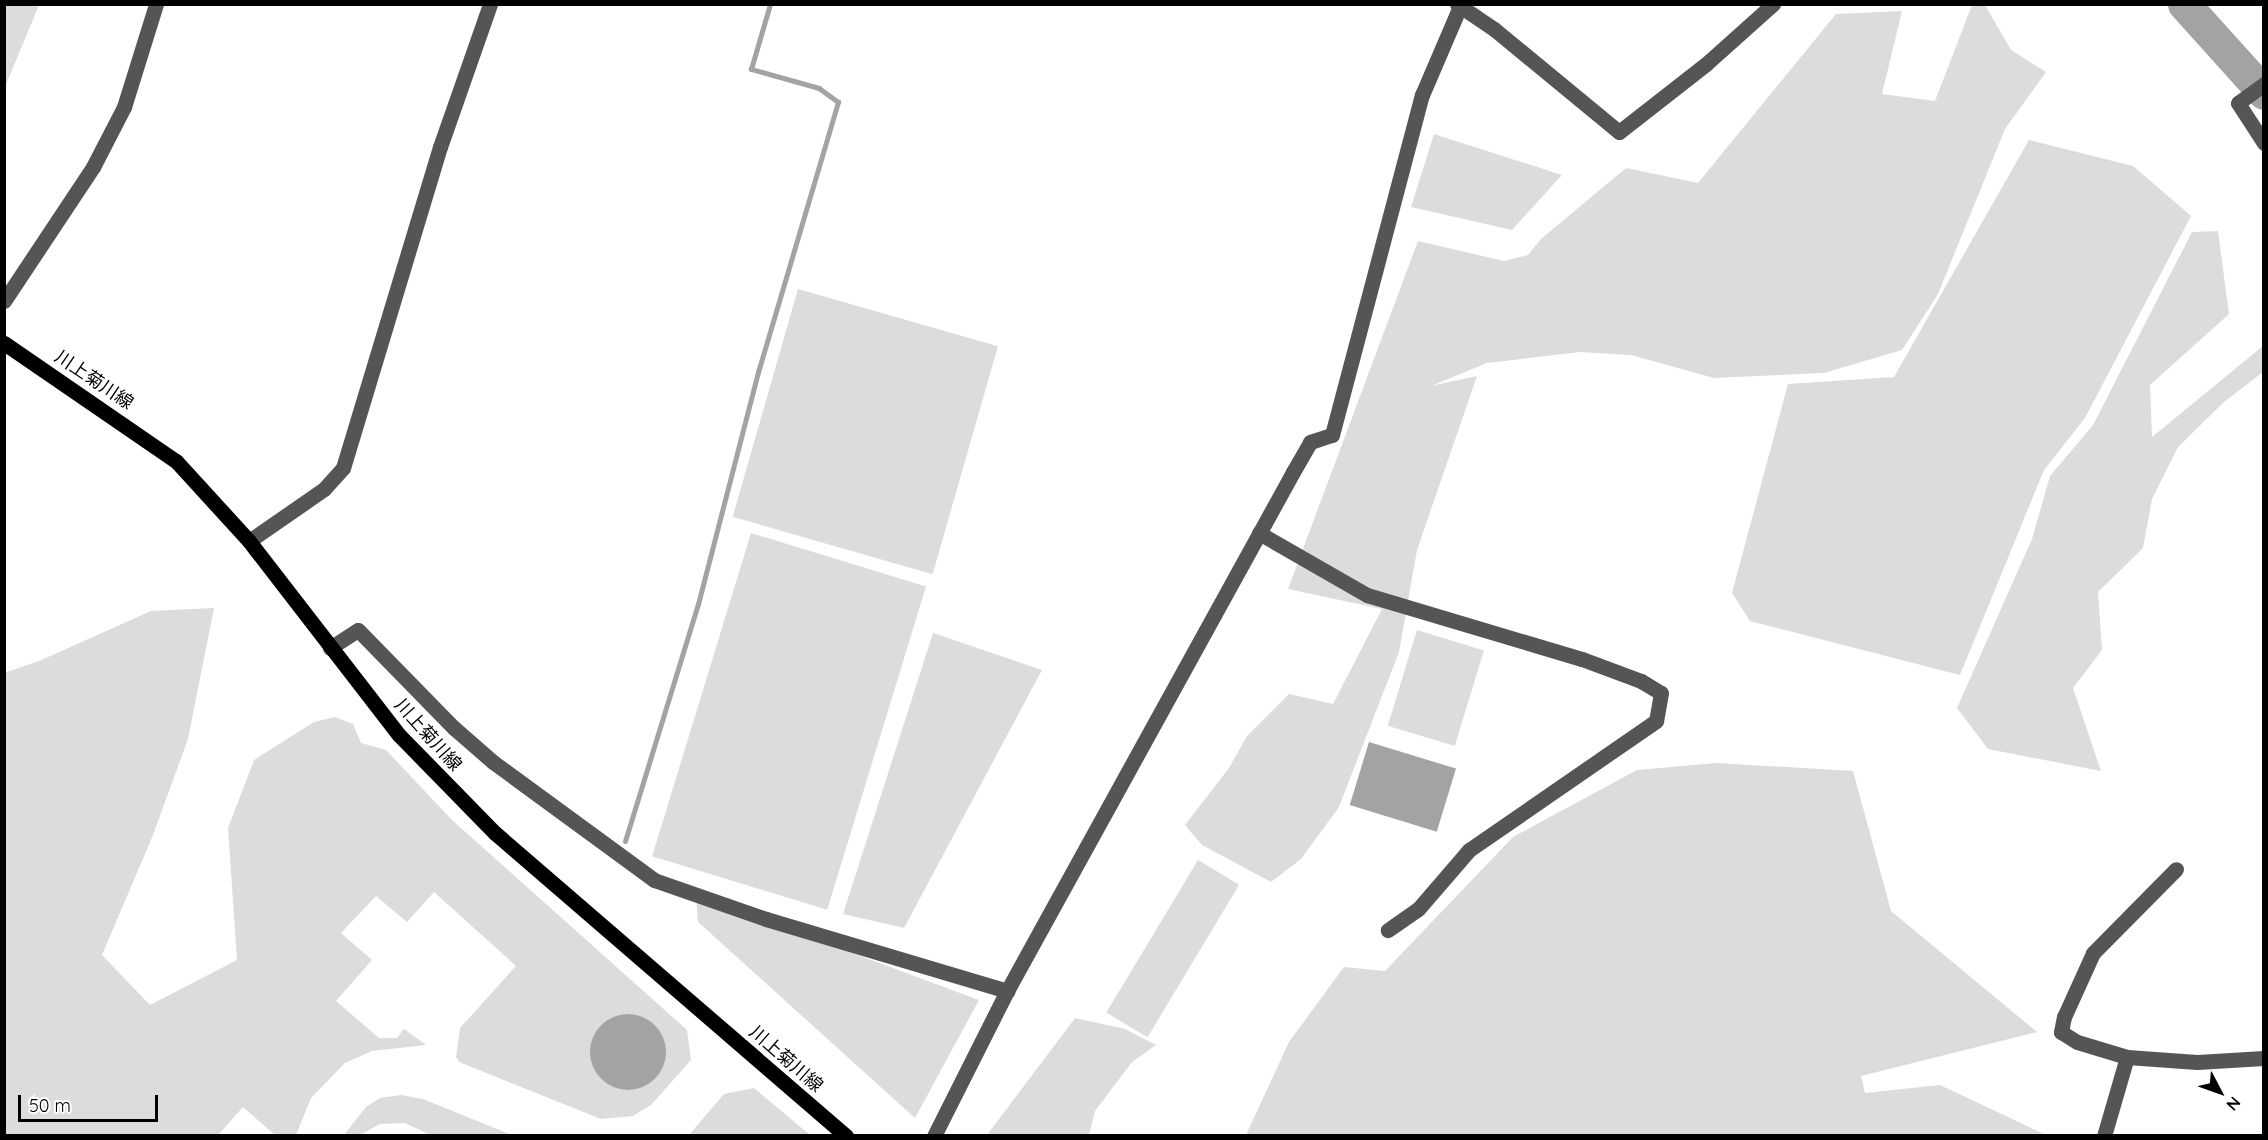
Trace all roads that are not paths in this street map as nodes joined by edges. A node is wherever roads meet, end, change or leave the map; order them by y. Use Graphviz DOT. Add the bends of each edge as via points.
graph roads {
  1 [pos="156,4"];
  2 [pos="490,4"];
  3 [pos="1773,4"];
  4 [pos="1459,5"];
  5 [pos="2264,84"];
  6 [pos="2264,143"];
  7 [pos="4,301"];
  8 [pos="4,343"];
  9 [pos="1259,533"];
  10 [pos="249,541"];
  11 [pos="330,648"];
  12 [pos="2176,869"];
  13 [pos="1389,930"];
  14 [pos="1007,991"];
  15 [pos="2127,1057"];
  16 [pos="2264,1058"];
  17 [pos="846,1136"];
  18 [pos="934,1136"];
  19 [pos="2104,1136"];
  1 -- 7 [label="street" via="124,107 93,167"];
  2 -- 10 [label="street" via="436,158 344,468 324,489"];
  3 -- 4 [label="street" via="1706,64 1619,132"];
  4 -- 9 [label="street" via="1422,95 1332,435 1310,442"];
  5 -- 6 [label="street" via="2238,103"];
  8 -- 10 [label="main road, 川上菊川線" via="176,461"];
  9 -- 13 [label="street" via="1366,595 1582,660 1641,681 1662,693 1656,721 1469,850 1418,909"];
  9 -- 14 [label="street"];
  10 -- 11 [label="main road, 川上菊川線"];
  11 -- 14 [label="street" via="358,630 493,762 654,880 766,919"];
  11 -- 17 [label="main road, 川上菊川線" via="399,735 495,833"];
  12 -- 15 [label="street" via="2093,953 2064,1017 2061,1032 2077,1042"];
  14 -- 18 [label="street"];
  15 -- 16 [label="street" via="2197,1062"];
  15 -- 19 [label="street"];
}
